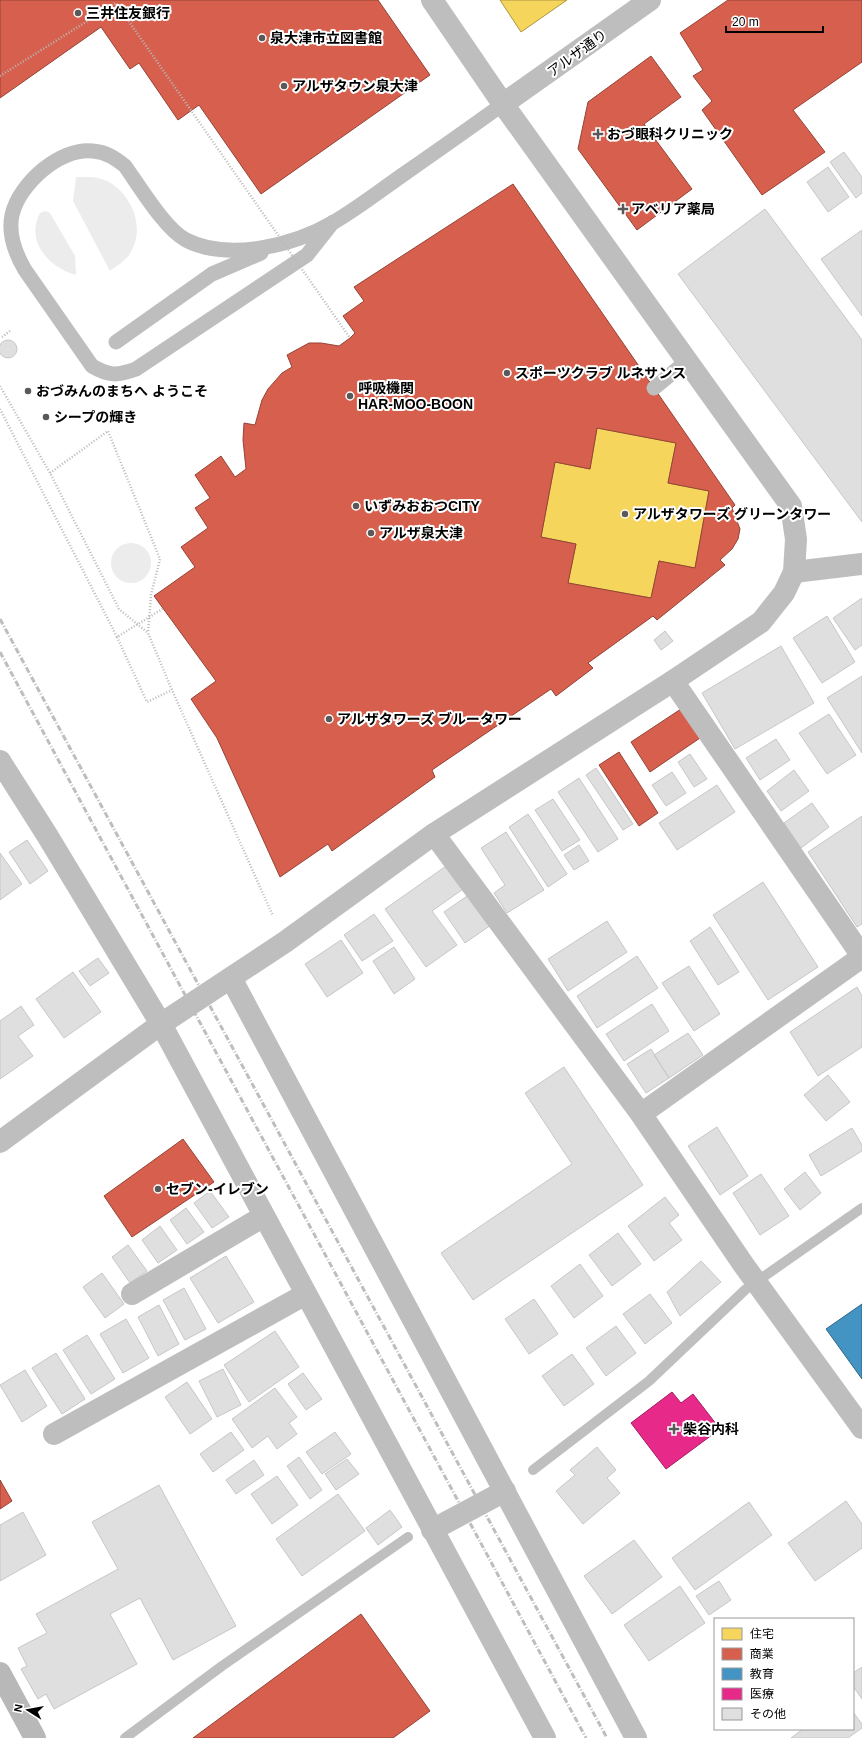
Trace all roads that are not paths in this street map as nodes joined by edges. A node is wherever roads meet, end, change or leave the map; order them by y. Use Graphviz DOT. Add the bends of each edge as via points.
graph roads {
  1 [pos="432,0"];
  2 [pos="650,0"];
  3 [pos="503,104"];
  4 [pos="333,222"];
  5 [pos="296,239"];
  6 [pos="116,342"];
  7 [pos="687,361"];
  8 [pos="654,388"];
  9 [pos="862,564"];
  10 [pos="794,572"];
  11 [pos="673,681"];
  12 [pos="0,761"];
  13 [pos="434,834"];
  14 [pos="862,957"];
  15 [pos="231,978"];
  16 [pos="160,1024"];
  17 [pos="641,1114"];
  18 [pos="0,1142"];
  19 [pos="264,1216"];
  20 [pos="132,1294"];
  21 [pos="306,1294"];
  22 [pos="862,1428"];
  23 [pos="54,1434"];
  24 [pos="505,1491"];
  25 [pos="432,1530"];
  26 [pos="0,1673"];
  27 [pos="537,1735"];
  28 [pos="35,1738"];
  29 [pos="636,1738"];
  1 -- 3 [label="street"];
  2 -- 3 [label="street, アルザ通り"];
  3 -- 4 [label="lane"];
  3 -- 7 [label="street"];
  4 -- 5 [label="lane"];
  4 -- 5 [label="lane" via="307,254 136,369 121,375 105,374 92,366 17,257 11,229 17,201 34,178 56,160 68,154 92,150 115,158 125,166 172,230 186,240 202,246 235,252"];
  5 -- 6 [label="lane" via="212,274"];
  7 -- 8 [label="lane"];
  7 -- 10 [label="street" via="791,506 796,539"];
  9 -- 10 [label="street"];
  10 -- 11 [label="street" via="784,593 760,622"];
  11 -- 13 [label="street"];
  11 -- 14 [label="street"];
  12 -- 16 [label="street"];
  13 -- 15 [label="street"];
  13 -- 17 [label="street"];
  14 -- 17 [label="street"];
  15 -- 16 [label="street"];
  15 -- 24 [label="street"];
  16 -- 18 [label="street"];
  16 -- 19 [label="street"];
  17 -- 22 [label="street" via="744,1264"];
  19 -- 20 [label="street"];
  19 -- 21 [label="street"];
  21 -- 23 [label="street"];
  21 -- 25 [label="street"];
  24 -- 25 [label="street"];
  24 -- 29 [label="street"];
  25 -- 27 [label="street"];
  26 -- 28 [label="main road"];
}
